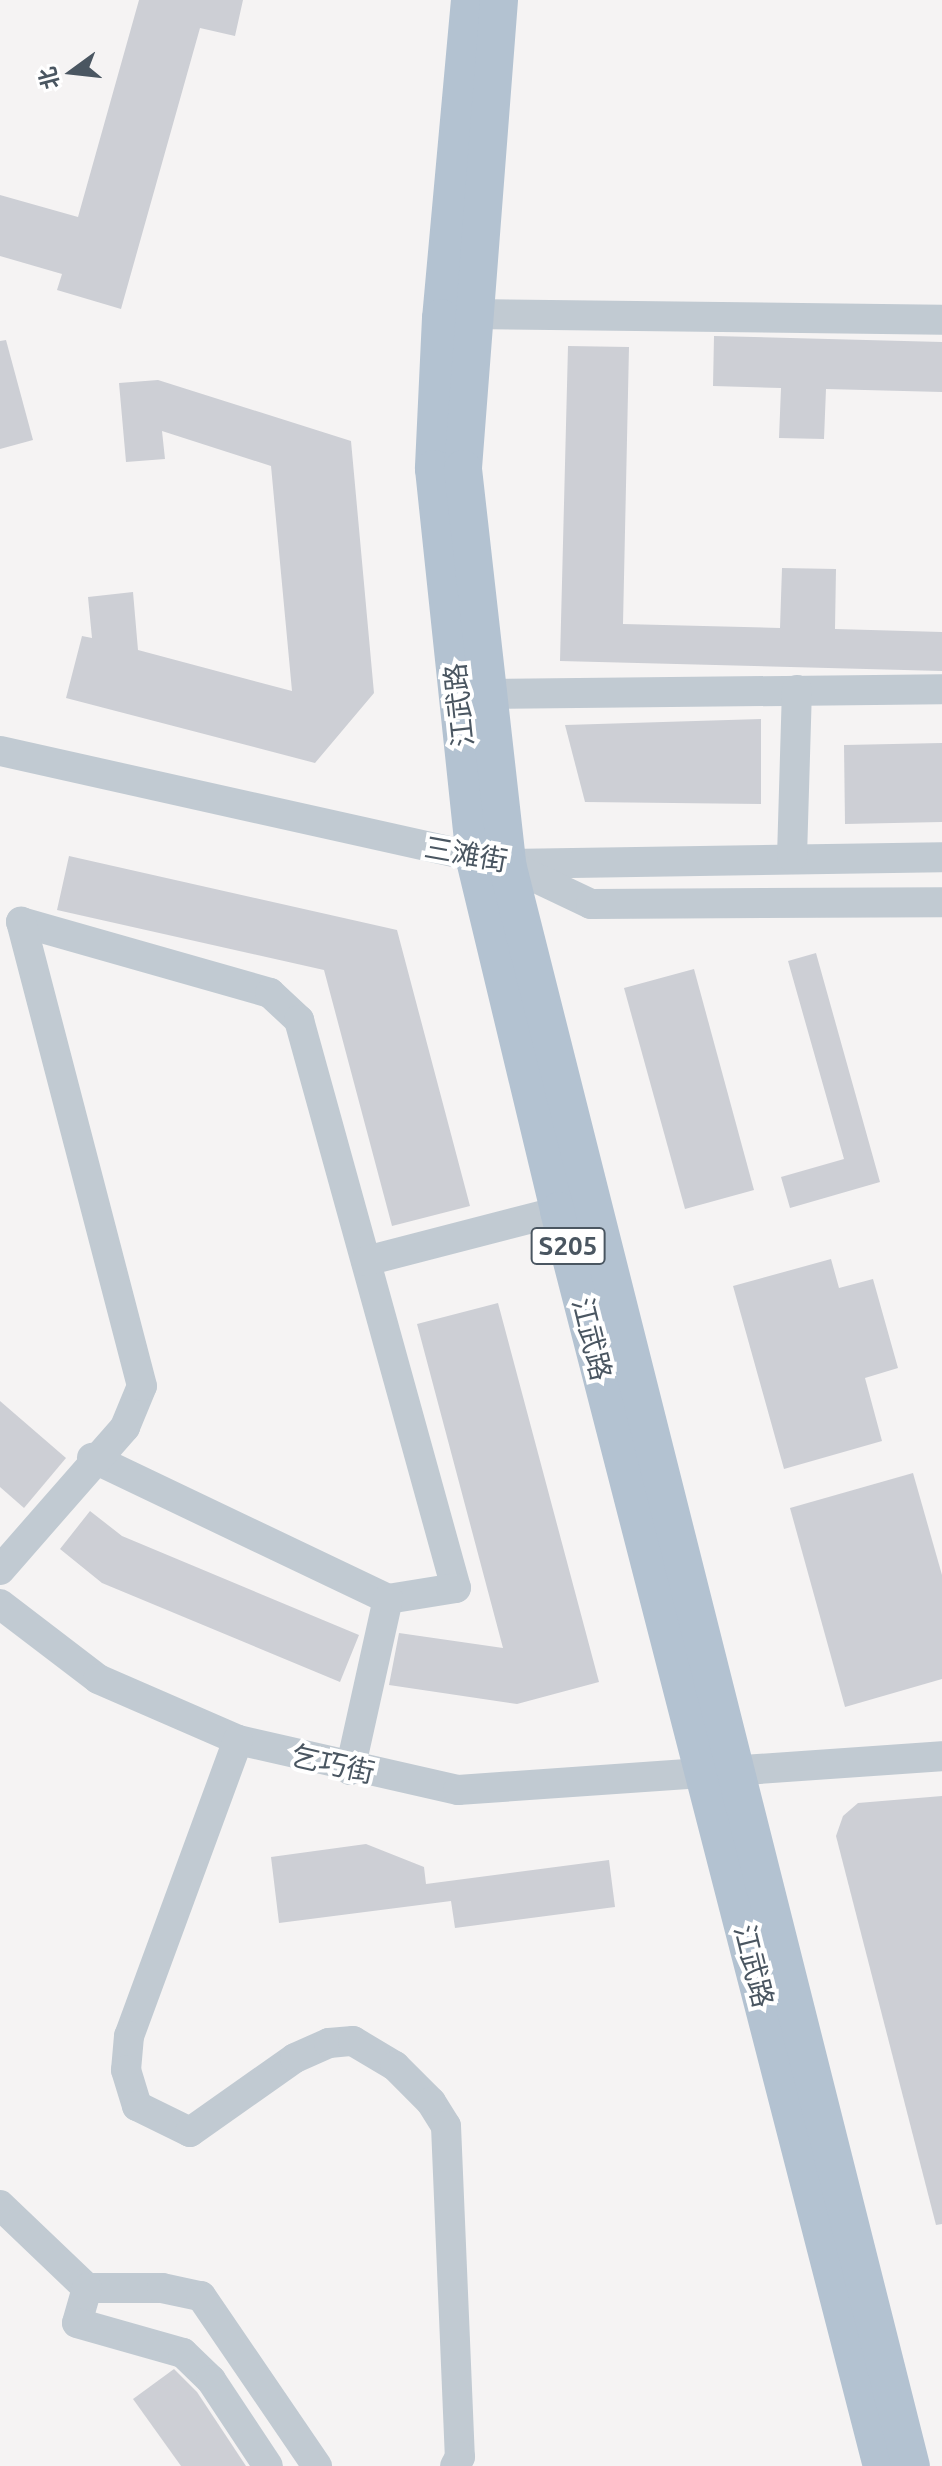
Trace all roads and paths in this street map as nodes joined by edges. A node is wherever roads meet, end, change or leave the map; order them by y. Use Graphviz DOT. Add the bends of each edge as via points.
graph roads {
  1 [pos="470,0"];
  2 [pos="499,0"];
  3 [pos="472,314"];
  4 [pos="942,320"];
  5 [pos="942,689"];
  6 [pos="797,690"];
  7 [pos="488,694"];
  8 [pos="0,751"];
  9 [pos="792,857"];
  10 [pos="942,857"];
  11 [pos="491,862"];
  12 [pos="942,902"];
  13 [pos="559,1211"];
  14 [pos="366,1261"];
  15 [pos="92,1458"];
  16 [pos="0,1570"];
  17 [pos="388,1599"];
  18 [pos="0,1604"];
  19 [pos="238,1740"];
  20 [pos="942,1756"];
  21 [pos="350,1770"];
  22 [pos="718,1772"];
  23 [pos="0,2205"];
  24 [pos="87,2288"];
  25 [pos="268,2466"];
  26 [pos="317,2466"];
  27 [pos="455,2466"];
  28 [pos="882,2466"];
  29 [pos="911,2466"];
  1 -- 11 [label="main road, 江武路 / S205" via="434,469"];
  2 -- 3 [label="main road, 江武路 / S205"];
  3 -- 4 [label="street"];
  3 -- 7 [label="main road, 江武路 / S205" via="463,469"];
  5 -- 6 [label="street"];
  6 -- 7 [label="street"];
  6 -- 9 [label="street"];
  7 -- 11 [label="main road, 江武路 / S205"];
  8 -- 11 [label="street, 三滩街"];
  9 -- 10 [label="street, 三滩街"];
  9 -- 11 [label="street, 三滩街"];
  11 -- 12 [label="street" via="591,904"];
  11 -- 13 [label="main road, 江武路 / S205"];
  11 -- 22 [label="main road, 江武路 / S205"];
  13 -- 14 [label="street"];
  13 -- 22 [label="main road, 江武路 / S205"];
  14 -- 15 [label="street" via="303,1033 291,1009 270,993 21,922 142,1386 125,1427"];
  14 -- 17 [label="street" via="456,1588"];
  15 -- 16 [label="street"];
  15 -- 17 [label="street"];
  17 -- 21 [label="street"];
  18 -- 19 [label="street, 乞巧街" via="98,1679"];
  19 -- 21 [label="street, 乞巧街"];
  19 -- 27 [label="street" via="129,2036 126,2070 137,2106 190,2132 295,2058 329,2043 363,2047 395,2066 431,2102 446,2126 460,2457"];
  20 -- 22 [label="street, 乞巧街"];
  21 -- 22 [label="street, 乞巧街" via="458,1790"];
  22 -- 28 [label="main road, 江武路 / S205"];
  22 -- 29 [label="main road, 江武路 / S205"];
  23 -- 24 [label="street"];
  24 -- 25 [label="street" via="77,2323 183,2353 211,2380"];
  24 -- 26 [label="street" via="162,2288 201,2296"];
}
